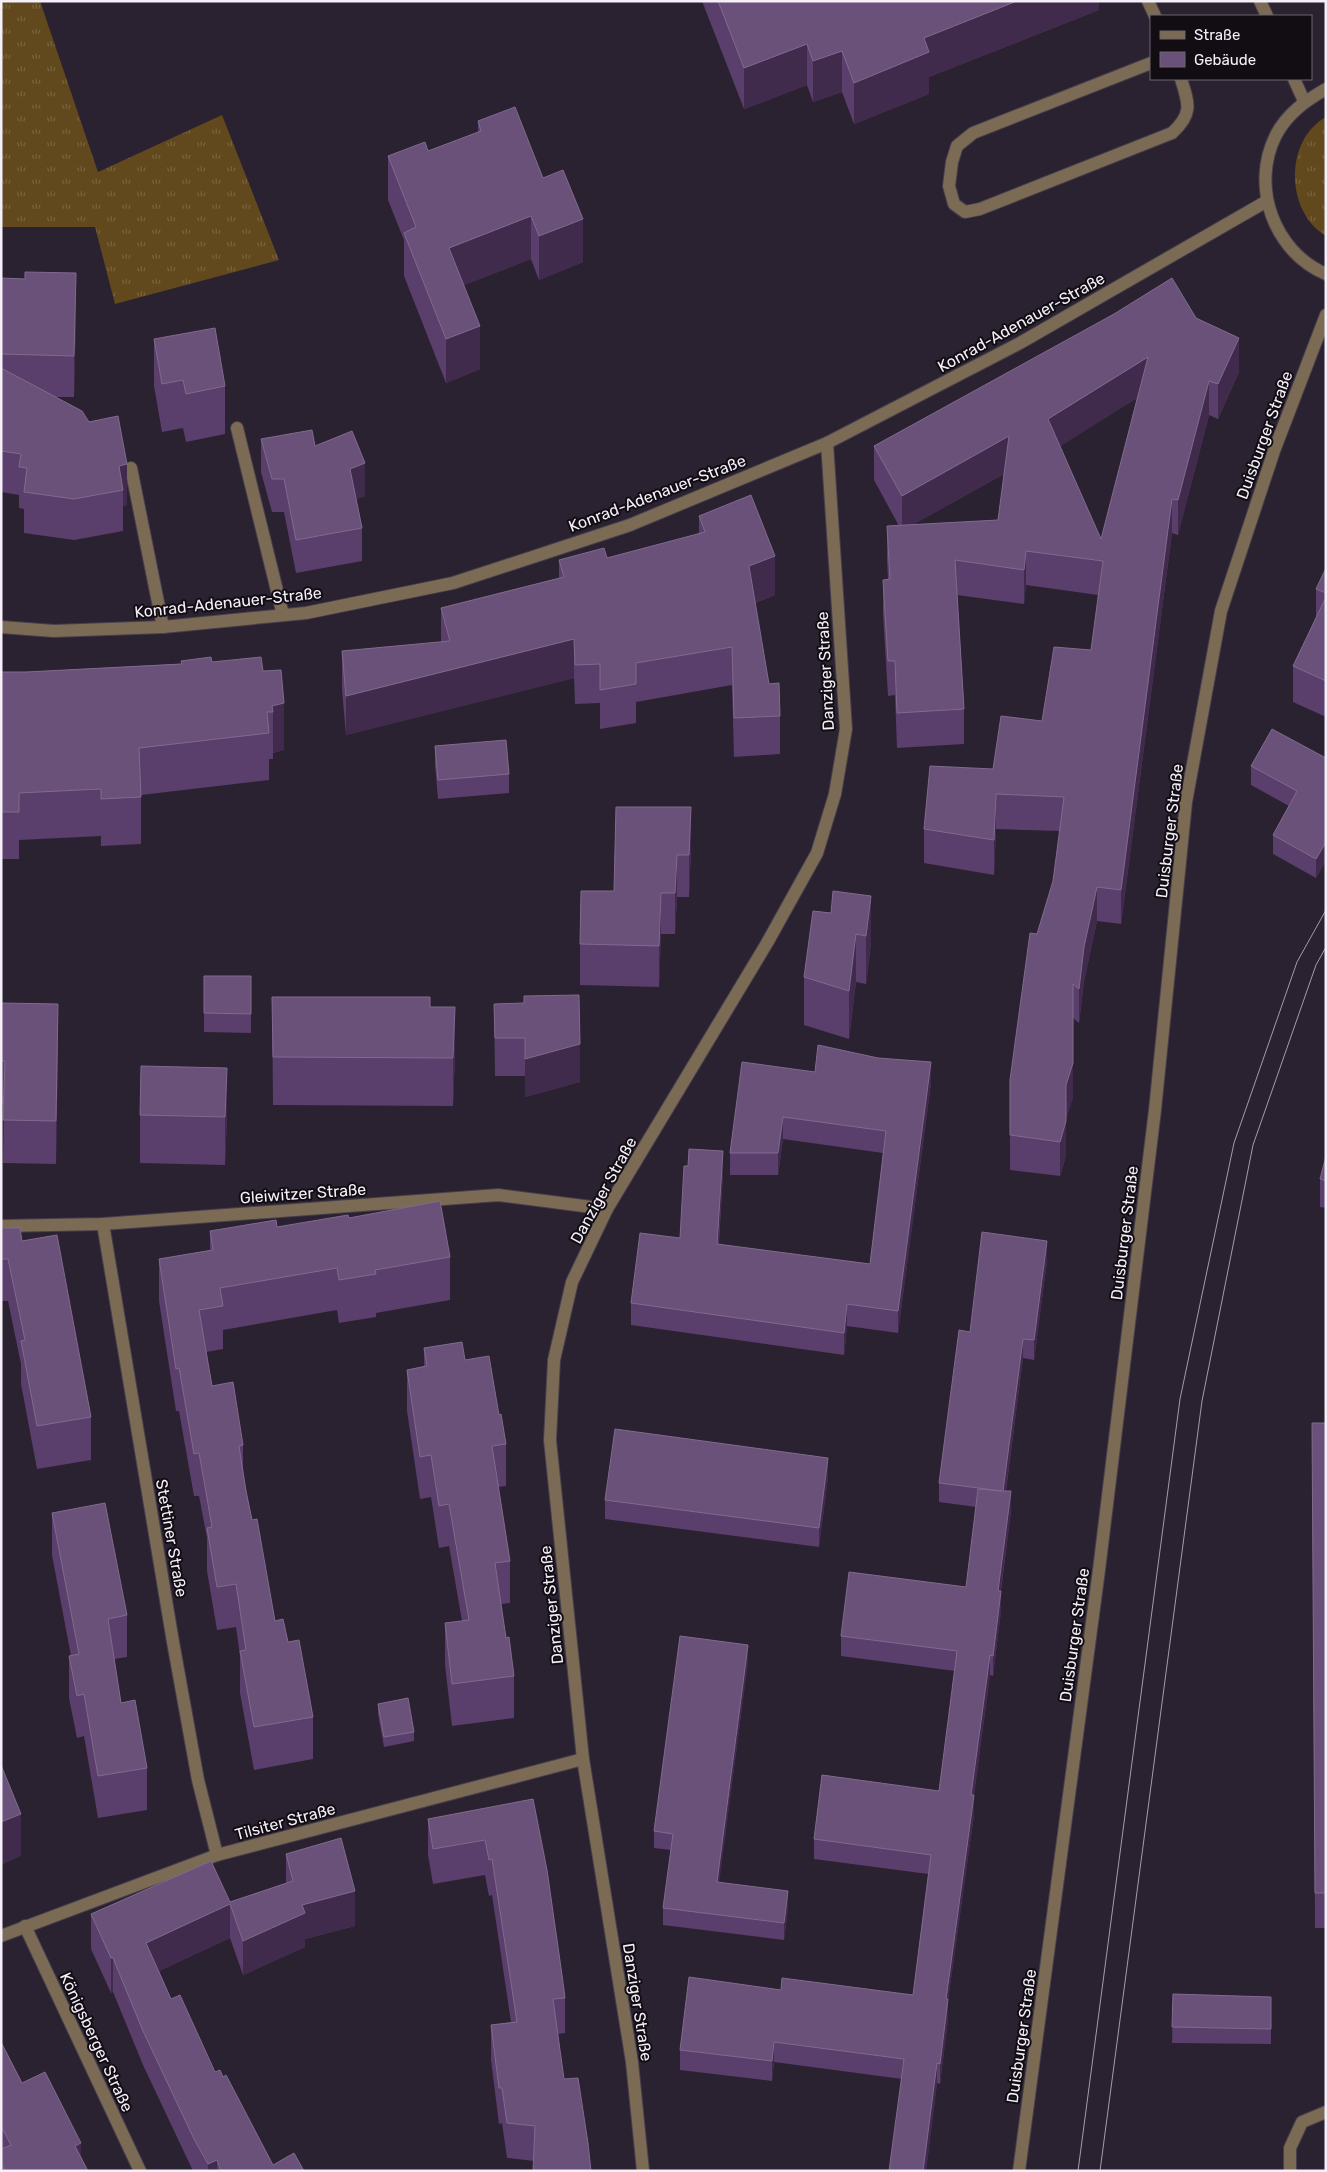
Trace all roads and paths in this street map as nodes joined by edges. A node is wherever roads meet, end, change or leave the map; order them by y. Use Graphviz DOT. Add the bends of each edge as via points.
graph roads {
  1 [pos="1148,1"];
  2 [pos="1260,1"];
  3 [pos="1155,15"];
  4 [pos="1267,15"];
  5 [pos="1150,62"];
  6 [pos="1181,80"];
  7 [pos="1294,80"];
  8 [pos="1326,89"];
  9 [pos="1304,101"];
  10 [pos="1267,201"];
  11 [pos="1326,274"];
  12 [pos="1326,316"];
  13 [pos="237,428"];
  14 [pos="827,443"];
  15 [pos="131,468"];
  16 [pos="283,615"];
  17 [pos="1,627"];
  18 [pos="163,628"];
  19 [pos="606,1209"];
  20 [pos="103,1224"];
  21 [pos="1,1226"];
  22 [pos="583,1759"];
  23 [pos="218,1855"];
  24 [pos="24,1926"];
  25 [pos="1,1936"];
  26 [pos="1326,2112"];
  27 [pos="140,2171"];
  28 [pos="643,2171"];
  29 [pos="1019,2171"];
  30 [pos="1290,2171"];
  1 -- 3 [label="street"];
  2 -- 4 [label="street"];
  5 -- 6 [label="street" via="973,132 957,146 952,162 949,186 954,204 965,212 980,209 1172,133 1184,122 1187,109"];
  7 -- 9 [label="street"];
  8 -- 9 [label="street"];
  9 -- 10 [label="street" via="1276,136 1265,179"];
  10 -- 11 [label="street" via="1285,242 1300,258"];
  10 -- 14 [label="street, Konrad-Adenauer-Straße" via="1020,343"];
  12 -- 29 [label="street, Duisburger Straße" via="1274,451 1221,611 1186,802 1155,1110 1102,1550"];
  13 -- 16 [label="street"];
  14 -- 16 [label="street, Konrad-Adenauer-Straße" via="630,524 454,583"];
  14 -- 19 [label="street, Danziger Straße" via="846,728 835,794 817,853 767,943"];
  15 -- 18 [label="street"];
  16 -- 18 [label="street, Konrad-Adenauer-Straße"];
  17 -- 18 [label="street, Konrad-Adenauer-Straße" via="54,631"];
  19 -- 20 [label="street, Gleiwitzer Straße" via="498,1195"];
  19 -- 22 [label="street, Danziger Straße" via="572,1282 554,1360 550,1440"];
  20 -- 21 [label="street, Gleiwitzer Straße"];
  20 -- 23 [label="street, Stettiner Straße" via="198,1780"];
  22 -- 23 [label="street, Tilsiter Straße"];
  22 -- 28 [label="street, Danziger Straße" via="632,2062"];
  23 -- 24 [label="street, Tilsiter Straße"];
  24 -- 25 [label="street, Tilsiter Straße"];
  24 -- 27 [label="street, Königsberger Straße"];
  26 -- 30 [label="street" via="1302,2122 1290,2148"];
}
